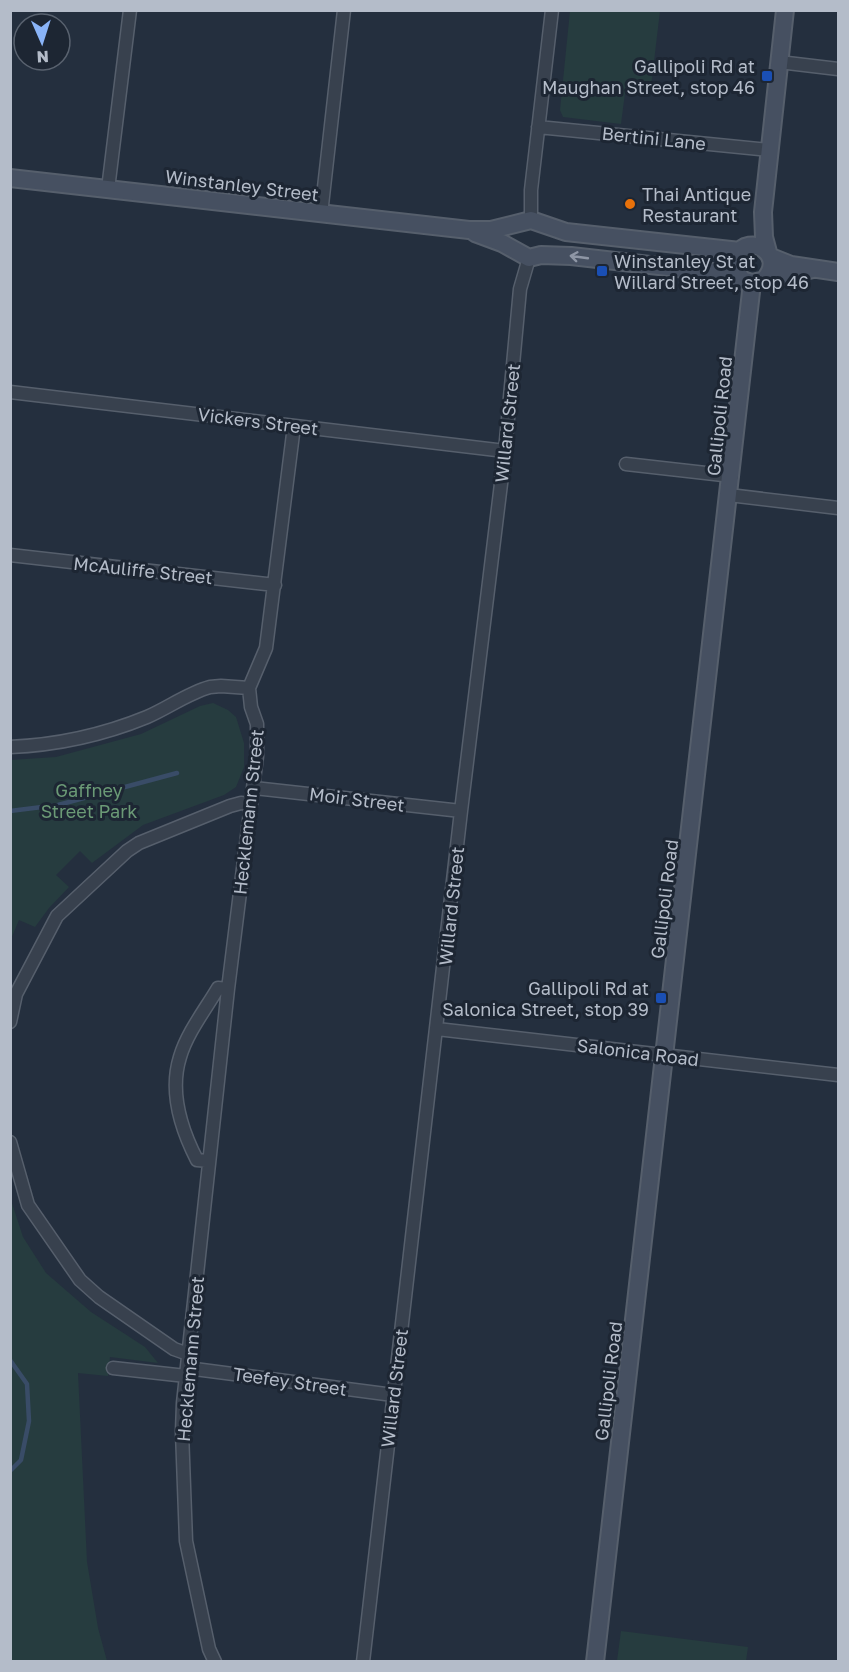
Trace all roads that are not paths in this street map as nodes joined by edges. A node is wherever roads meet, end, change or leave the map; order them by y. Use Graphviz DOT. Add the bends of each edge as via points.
graph roads {
  1 [pos="130,10"];
  2 [pos="344,10"];
  3 [pos="552,10"];
  4 [pos="785,10"];
  5 [pos="779,62"];
  6 [pos="838,69"];
  7 [pos="538,127"];
  8 [pos="769,150"];
  9 [pos="10,178"];
  10 [pos="108,189"];
  11 [pos="763,212"];
  12 [pos="321,214"];
  13 [pos="531,222"];
  14 [pos="469,230"];
  15 [pos="743,249"];
  16 [pos="529,255"];
  17 [pos="769,255"];
  18 [pos="813,269"];
  19 [pos="838,272"];
  20 [pos="752,280"];
  21 [pos="10,392"];
  22 [pos="294,426"];
  23 [pos="505,451"];
  24 [pos="626,464"];
  25 [pos="732,476"];
  26 [pos="729,495"];
  27 [pos="838,508"];
  28 [pos="10,555"];
  29 [pos="274,585"];
  30 [pos="249,688"];
  31 [pos="10,747"];
  32 [pos="254,788"];
  33 [pos="251,804"];
  34 [pos="461,811"];
  35 [pos="228,989"];
  36 [pos="10,1022"];
  37 [pos="436,1029"];
  38 [pos="665,1055"];
  39 [pos="838,1075"];
  40 [pos="10,1142"];
  41 [pos="209,1161"];
  42 [pos="188,1353"];
  43 [pos="113,1368"];
  44 [pos="186,1372"];
  45 [pos="393,1395"];
  46 [pos="215,1662"];
  47 [pos="363,1662"];
  48 [pos="595,1662"];
  1 -- 10 [label="street"];
  2 -- 12 [label="street"];
  3 -- 7 [label="street"];
  4 -- 5 [label="street"];
  5 -- 6 [label="street"];
  5 -- 8 [label="street"];
  7 -- 8 [label="street, Bertini Lane"];
  7 -- 13 [label="street"];
  8 -- 11 [label="street"];
  9 -- 10 [label="street, Winstanley Street"];
  10 -- 12 [label="street, Winstanley Street"];
  11 -- 15 [label="street" via="755,236"];
  11 -- 17 [label="street"];
  12 -- 14 [label="street, Winstanley Street"];
  13 -- 14 [label="street, Winstanley Street"];
  13 -- 15 [label="street, Winstanley Street" via="566,231"];
  13 -- 16 [label="street" via="513,234 514,247"];
  13 -- 16 [label="street" via="547,228 551,240 549,246"];
  14 -- 16 [label="street, Winstanley Street"];
  15 -- 17 [label="street, Winstanley Street" via="757,246"];
  15 -- 20 [label="street" via="735,261 737,273"];
  20 -- 16 [label="street, Winstanley Street, one-way" via="571,256"];
  16 -- 23 [label="street, Willard Street" via="520,289"];
  17 -- 18 [label="street, Winstanley Street"];
  17 -- 20 [label="street" via="771,269"];
  18 -- 19 [label="street, Winstanley Street"];
  18 -- 20 [label="street, Winstanley Street"];
  20 -- 25 [label="street, Gallipoli Road"];
  21 -- 22 [label="street, Vickers Street"];
  22 -- 23 [label="street, Vickers Street"];
  22 -- 29 [label="street"];
  23 -- 34 [label="street, Willard Street"];
  24 -- 25 [label="street"];
  25 -- 26 [label="street, Gallipoli Road"];
  26 -- 27 [label="street"];
  26 -- 38 [label="street, Gallipoli Road"];
  28 -- 29 [label="street, McAuliffe Street"];
  29 -- 30 [label="street" via="266,648"];
  30 -- 31 [label="street" via="210,687 99,734 61,743"];
  30 -- 32 [label="street, Hecklemann Street" via="258,732"];
  32 -- 33 [label="street, Hecklemann Street"];
  32 -- 34 [label="street, Moir Street"];
  33 -- 35 [label="street, Hecklemann Street"];
  33 -- 36 [label="street" via="230,806 139,843 67,905 53,923 16,994"];
  34 -- 37 [label="street, Willard Street"];
  35 -- 41 [label="street, Hecklemann Street"];
  35 -- 41 [label="street" via="218,988 188,1037 179,1058 176,1082 178,1112 189,1144 197,1160"];
  37 -- 38 [label="street, Salonica Road"];
  37 -- 45 [label="street, Willard Street"];
  38 -- 39 [label="street, Salonica Road"];
  38 -- 48 [label="street, Gallipoli Road"];
  40 -- 42 [label="street" via="28,1205 80,1280 174,1349"];
  41 -- 42 [label="street, Hecklemann Street"];
  42 -- 44 [label="street, Hecklemann Street"];
  43 -- 44 [label="street, Teefey Street"];
  44 -- 45 [label="street, Teefey Street"];
  44 -- 46 [label="street, Hecklemann Street" via="182,1432 186,1541"];
  45 -- 47 [label="street, Willard Street"];
}
